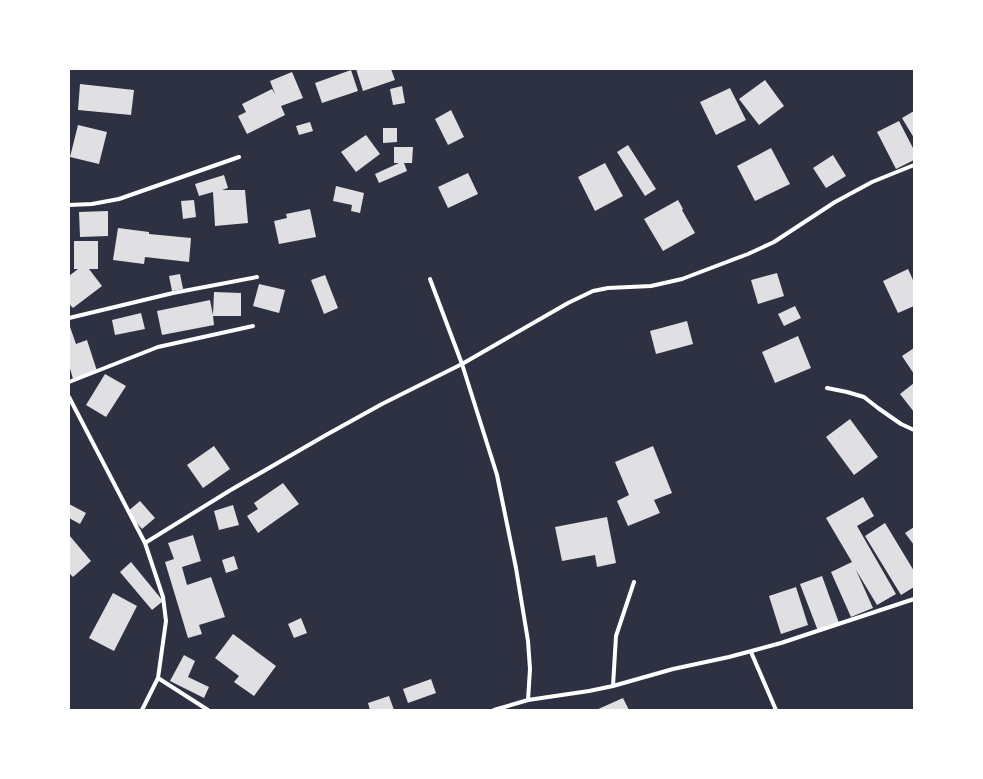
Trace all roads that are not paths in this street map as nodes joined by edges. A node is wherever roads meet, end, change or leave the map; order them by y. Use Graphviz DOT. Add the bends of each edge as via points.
graph roads {
  1 [pos="239,157"];
  2 [pos="914,165"];
  3 [pos="69,205"];
  4 [pos="257,277"];
  5 [pos="430,279"];
  6 [pos="69,318"];
  7 [pos="253,326"];
  8 [pos="462,364"];
  9 [pos="69,382"];
  10 [pos="827,388"];
  11 [pos="69,397"];
  12 [pos="914,430"];
  13 [pos="146,543"];
  14 [pos="634,582"];
  15 [pos="914,599"];
  16 [pos="751,652"];
  17 [pos="158,678"];
  18 [pos="613,686"];
  19 [pos="528,700"];
  20 [pos="142,710"];
  21 [pos="208,710"];
  22 [pos="494,710"];
  23 [pos="776,710"];
  1 -- 3 [label="street" via="119,199"];
  2 -- 8 [label="street" via="872,182 835,202 774,242 682,279 651,286 592,291 538,319"];
  4 -- 6 [label="street" via="173,293"];
  5 -- 8 [label="street"];
  7 -- 9 [label="street" via="158,346"];
  8 -- 13 [label="street" via="319,439"];
  8 -- 19 [label="street" via="497,475 514,560 528,640"];
  10 -- 12 [label="street" via="864,397 901,424"];
  11 -- 13 [label="street"];
  13 -- 17 [label="street" via="164,597 166,621"];
  14 -- 18 [label="street" via="616,636"];
  15 -- 16 [label="street"];
  16 -- 18 [label="street"];
  16 -- 23 [label="street"];
  17 -- 20 [label="street"];
  17 -- 21 [label="street"];
  18 -- 19 [label="street"];
  19 -- 22 [label="street"];
}
